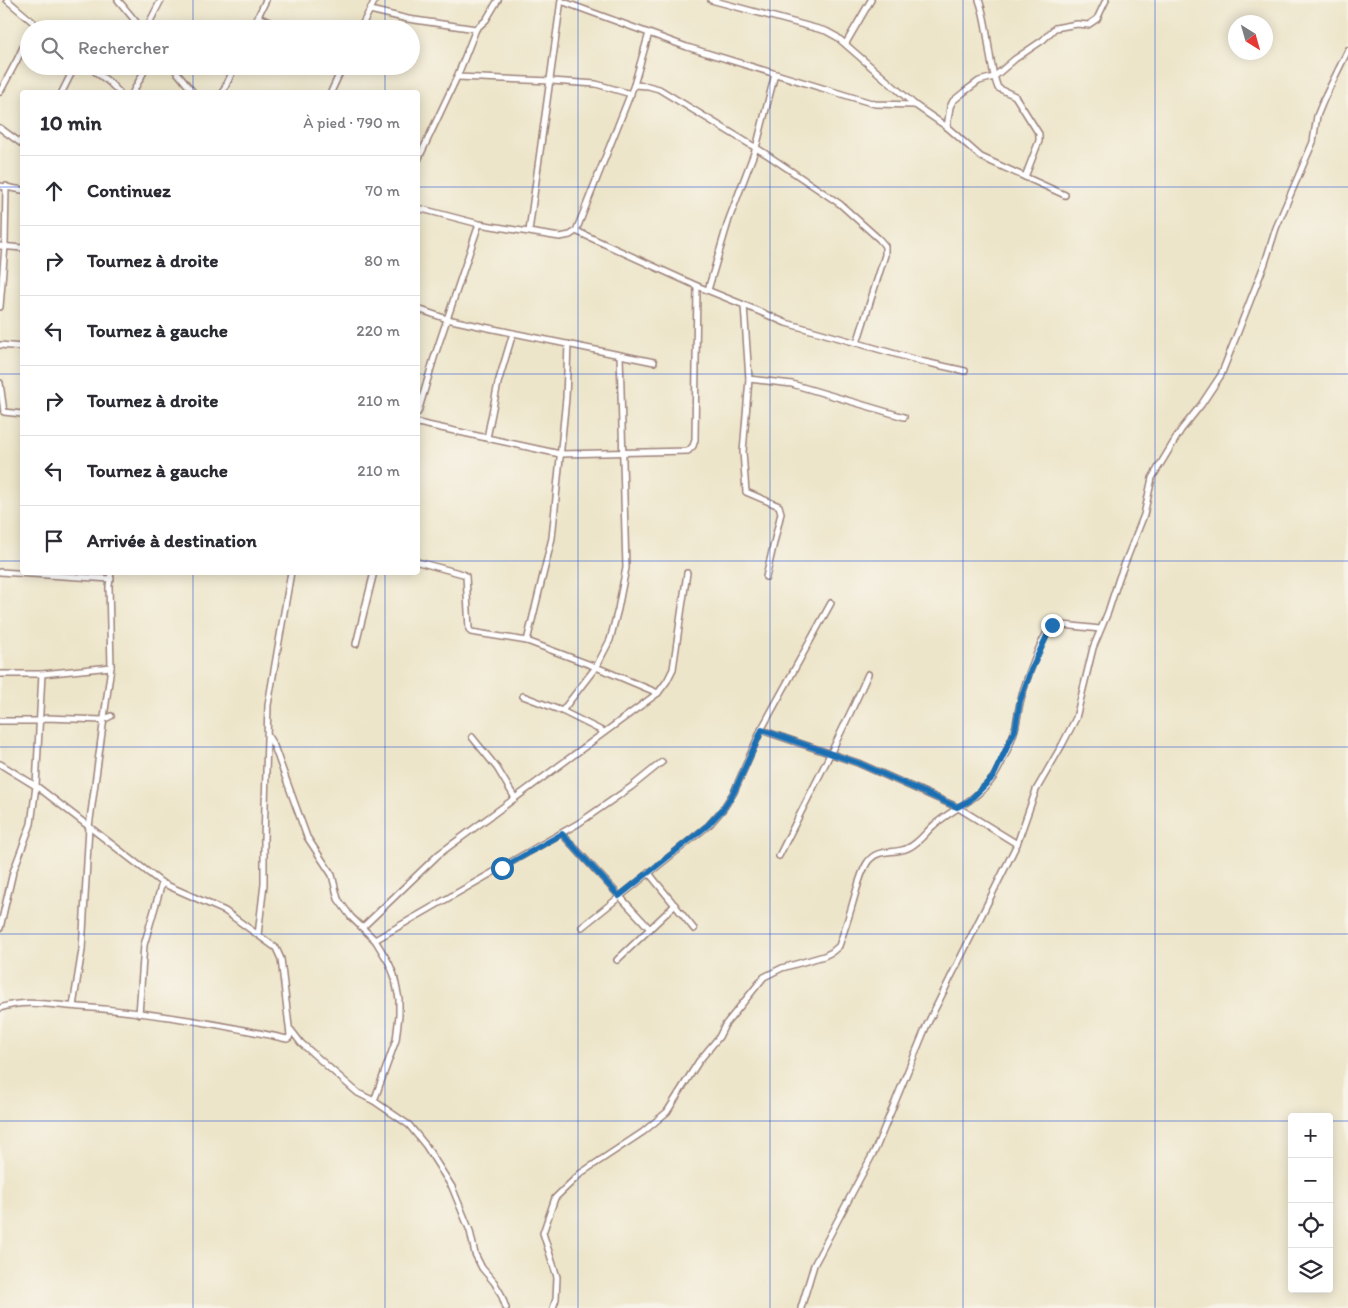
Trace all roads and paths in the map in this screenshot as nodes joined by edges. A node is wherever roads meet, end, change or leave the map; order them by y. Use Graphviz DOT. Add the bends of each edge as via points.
graph roads {
  1 [pos="7,0"];
  2 [pos="118,0"];
  3 [pos="161,0"];
  4 [pos="266,0"];
  5 [pos="375,0"];
  6 [pos="498,0"];
  7 [pos="561,0"];
  8 [pos="711,0"];
  9 [pos="871,0"];
  10 [pos="979,0"];
  11 [pos="1106,0"];
  12 [pos="370,10"];
  13 [pos="258,17"];
  14 [pos="30,20"];
  15 [pos="135,20"];
  16 [pos="151,20"];
  17 [pos="256,20"];
  18 [pos="265,20"];
  19 [pos="365,20"];
  20 [pos="415,20"];
  21 [pos="420,21"];
  22 [pos="476,29"];
  23 [pos="649,33"];
  24 [pos="846,44"];
  25 [pos="1348,50"];
  26 [pos="20,54"];
  27 [pos="775,74"];
  28 [pos="70,75"];
  29 [pos="100,75"];
  30 [pos="142,75"];
  31 [pos="179,75"];
  32 [pos="231,75"];
  33 [pos="338,75"];
  34 [pos="457,77"];
  35 [pos="994,77"];
  36 [pos="550,81"];
  37 [pos="634,85"];
  38 [pos="63,90"];
  39 [pos="117,90"];
  40 [pos="134,90"];
  41 [pos="191,90"];
  42 [pos="224,90"];
  43 [pos="331,90"];
  44 [pos="0,92"];
  45 [pos="631,94"];
  46 [pos="915,105"];
  47 [pos="947,127"];
  48 [pos="0,128"];
  49 [pos="20,143"];
  50 [pos="756,148"];
  51 [pos="420,156"];
  52 [pos="1025,177"];
  53 [pos="0,186"];
  54 [pos="6,186"];
  55 [pos="20,190"];
  56 [pos="1065,195"];
  57 [pos="420,209"];
  58 [pos="479,224"];
  59 [pos="530,231"];
  60 [pos="576,231"];
  61 [pos="2,246"];
  62 [pos="20,248"];
  63 [pos="697,286"];
  64 [pos="708,290"];
  65 [pos="744,305"];
  66 [pos="0,307"];
  67 [pos="420,310"];
  68 [pos="447,319"];
  69 [pos="513,333"];
  70 [pos="857,343"];
  71 [pos="0,344"];
  72 [pos="568,344"];
  73 [pos="20,347"];
  74 [pos="620,355"];
  75 [pos="654,362"];
  76 [pos="965,371"];
  77 [pos="749,379"];
  78 [pos="0,383"];
  79 [pos="420,406"];
  80 [pos="2,411"];
  81 [pos="20,414"];
  82 [pos="904,417"];
  83 [pos="420,423"];
  84 [pos="488,438"];
  85 [pos="622,453"];
  86 [pos="560,454"];
  87 [pos="420,563"];
  88 [pos="0,572"];
  89 [pos="20,573"];
  90 [pos="687,573"];
  91 [pos="48,575"];
  92 [pos="111,575"];
  93 [pos="290,575"];
  94 [pos="373,575"];
  95 [pos="766,577"];
  96 [pos="111,579"];
  97 [pos="831,603"];
  98 [pos="1100,629"];
  99 [pos="528,641"];
  100 [pos="356,644"];
  101 [pos="111,667"];
  102 [pos="596,667"];
  103 [pos="0,674"];
  104 [pos="42,674"];
  105 [pos="868,674"];
  106 [pos="658,692"];
  107 [pos="523,696"];
  108 [pos="562,711"];
  109 [pos="111,716"];
  110 [pos="103,720"];
  111 [pos="0,721"];
  112 [pos="40,721"];
  113 [pos="762,730"];
  114 [pos="604,732"];
  115 [pos="268,736"];
  116 [pos="472,737"];
  117 [pos="829,753"];
  118 [pos="662,762"];
  119 [pos="0,764"];
  120 [pos="36,786"];
  121 [pos="514,798"];
  122 [pos="957,807"];
  123 [pos="89,827"];
  124 [pos="562,834"];
  125 [pos="1017,844"];
  126 [pos="779,856"];
  127 [pos="648,872"];
  128 [pos="162,883"];
  129 [pos="619,896"];
  130 [pos="675,905"];
  131 [pos="363,927"];
  132 [pos="582,927"];
  133 [pos="0,928"];
  134 [pos="650,929"];
  135 [pos="694,929"];
  136 [pos="258,935"];
  137 [pos="375,940"];
  138 [pos="616,960"];
  139 [pos="73,1006"];
  140 [pos="0,1008"];
  141 [pos="139,1014"];
  142 [pos="290,1026"];
  143 [pos="374,1101"];
  144 [pos="506,1308"];
  145 [pos="553,1308"];
  146 [pos="801,1308"];
  1 -- 14 [label="street"];
  2 -- 15 [label="street"];
  3 -- 16 [label="street"];
  4 -- 13 [label="street"];
  5 -- 12 [label="street"];
  6 -- 22 [label="street" via="486,20"];
  7 -- 23 [label="street"];
  7 -- 36 [label="street"];
  8 -- 24 [label="street" via="826,31"];
  9 -- 24 [label="street"];
  10 -- 35 [label="street"];
  11 -- 35 [label="street" via="1096,19 1088,25 1055,28"];
  12 -- 19 [label="street"];
  12 -- 20 [label="street"];
  13 -- 17 [label="street"];
  13 -- 18 [label="street"];
  21 -- 22 [label="street"];
  22 -- 34 [label="street"];
  23 -- 27 [label="street"];
  23 -- 37 [label="street"];
  24 -- 46 [label="street"];
  25 -- 98 [label="street" via="1317,116 1312,142 1220,375 1154,472 1139,530"];
  26 -- 44 [label="street"];
  27 -- 46 [label="street" via="875,104"];
  27 -- 50 [label="street"];
  28 -- 38 [label="street"];
  29 -- 39 [label="street"];
  30 -- 40 [label="street"];
  31 -- 41 [label="street"];
  32 -- 42 [label="street"];
  33 -- 43 [label="street"];
  34 -- 36 [label="street"];
  34 -- 51 [label="street"];
  35 -- 47 [label="street" via="979,81 953,102"];
  35 -- 52 [label="street" via="998,88 1015,96 1024,107 1039,134"];
  36 -- 45 [label="street" via="596,84"];
  36 -- 59 [label="street"];
  37 -- 45 [label="street"];
  37 -- 50 [label="street" via="659,90"];
  45 -- 60 [label="street"];
  46 -- 47 [label="street"];
  47 -- 52 [label="street" via="981,157"];
  48 -- 49 [label="street"];
  50 -- 64 [label="street" via="729,219"];
  50 -- 70 [label="street" via="840,204 884,246 885,256"];
  52 -- 56 [label="street"];
  53 -- 54 [label="street"];
  54 -- 55 [label="street"];
  54 -- 61 [label="street"];
  57 -- 58 [label="street"];
  58 -- 59 [label="street"];
  58 -- 68 [label="street"];
  59 -- 60 [label="street" via="560,238"];
  60 -- 63 [label="street"];
  61 -- 62 [label="street"];
  61 -- 66 [label="street"];
  63 -- 64 [label="street"];
  63 -- 85 [label="street" via="693,446 688,451"];
  64 -- 65 [label="street"];
  65 -- 70 [label="street" via="786,323"];
  65 -- 77 [label="street"];
  67 -- 68 [label="street"];
  68 -- 69 [label="street"];
  68 -- 79 [label="street"];
  69 -- 72 [label="street"];
  69 -- 84 [label="street" via="498,383"];
  70 -- 76 [label="street" via="920,362"];
  71 -- 73 [label="street"];
  72 -- 74 [label="street"];
  72 -- 86 [label="street"];
  74 -- 75 [label="street"];
  74 -- 85 [label="street"];
  77 -- 82 [label="street" via="792,384"];
  77 -- 95 [label="street" via="743,452 746,492 779,506 781,513"];
  78 -- 80 [label="street"];
  80 -- 81 [label="street"];
  83 -- 84 [label="street"];
  84 -- 86 [label="street"];
  85 -- 86 [label="street"];
  85 -- 102 [label="street" via="626,568 610,640"];
  86 -- 99 [label="street" via="552,538"];
  87 -- 99 [label="street" via="466,576 471,632"];
  88 -- 89 [label="street"];
  90 -- 106 [label="street" via="673,669"];
  91 -- 96 [label="street"];
  92 -- 96 [label="street"];
  93 -- 115 [label="street" via="268,705"];
  94 -- 100 [label="street"];
  96 -- 101 [label="street"];
  97 -- 113 [label="street"];
  98 -- 122 [label="street" via="1054,624 1050,627 1020,701 1015,730 993,777 969,801"];
  98 -- 125 [label="street" via="1087,666 1076,718 1041,780"];
  99 -- 102 [label="street"];
  101 -- 104 [label="street"];
  101 -- 110 [label="street"];
  102 -- 106 [label="street"];
  102 -- 108 [label="street"];
  103 -- 104 [label="street"];
  104 -- 112 [label="street"];
  105 -- 117 [label="street"];
  106 -- 114 [label="street"];
  107 -- 108 [label="street"];
  108 -- 114 [label="street"];
  109 -- 110 [label="street"];
  110 -- 112 [label="street" via="46,718"];
  110 -- 123 [label="street"];
  111 -- 112 [label="street"];
  112 -- 120 [label="street"];
  113 -- 117 [label="street"];
  113 -- 127 [label="street" via="723,809 708,825"];
  114 -- 121 [label="street"];
  115 -- 131 [label="street" via="307,837 332,875 338,899"];
  115 -- 136 [label="street" via="264,884"];
  116 -- 121 [label="street" via="497,768"];
  117 -- 122 [label="street"];
  117 -- 126 [label="street"];
  118 -- 124 [label="street"];
  119 -- 120 [label="street"];
  120 -- 123 [label="street"];
  120 -- 133 [label="street" via="31,824 13,872"];
  121 -- 131 [label="street" via="439,854"];
  122 -- 125 [label="street"];
  122 -- 145 [label="street" via="909,848 883,852 867,862 839,946 824,956 782,968 764,977 699,1061 667,1112 581,1173 555,1198 543,1233 557,1277"];
  123 -- 128 [label="street"];
  123 -- 139 [label="street" via="82,950"];
  124 -- 129 [label="street"];
  124 -- 137 [label="street"];
  125 -- 146 [label="street" via="926,1027 876,1148 814,1265"];
  127 -- 129 [label="street"];
  127 -- 130 [label="street"];
  128 -- 136 [label="street" via="222,909"];
  128 -- 141 [label="street" via="144,945"];
  129 -- 132 [label="street"];
  129 -- 134 [label="street"];
  130 -- 134 [label="street"];
  130 -- 135 [label="street"];
  131 -- 137 [label="street"];
  134 -- 138 [label="street"];
  136 -- 142 [label="street" via="279,953"];
  137 -- 143 [label="street" via="394,975 399,1015 396,1040"];
  139 -- 140 [label="street" via="20,1003"];
  139 -- 141 [label="street"];
  141 -- 142 [label="street" via="238,1028 287,1039 290,1038"];
  142 -- 143 [label="street" via="301,1043 358,1094"];
  143 -- 144 [label="street" via="409,1125 426,1146 452,1187 482,1268 497,1288"];
}
